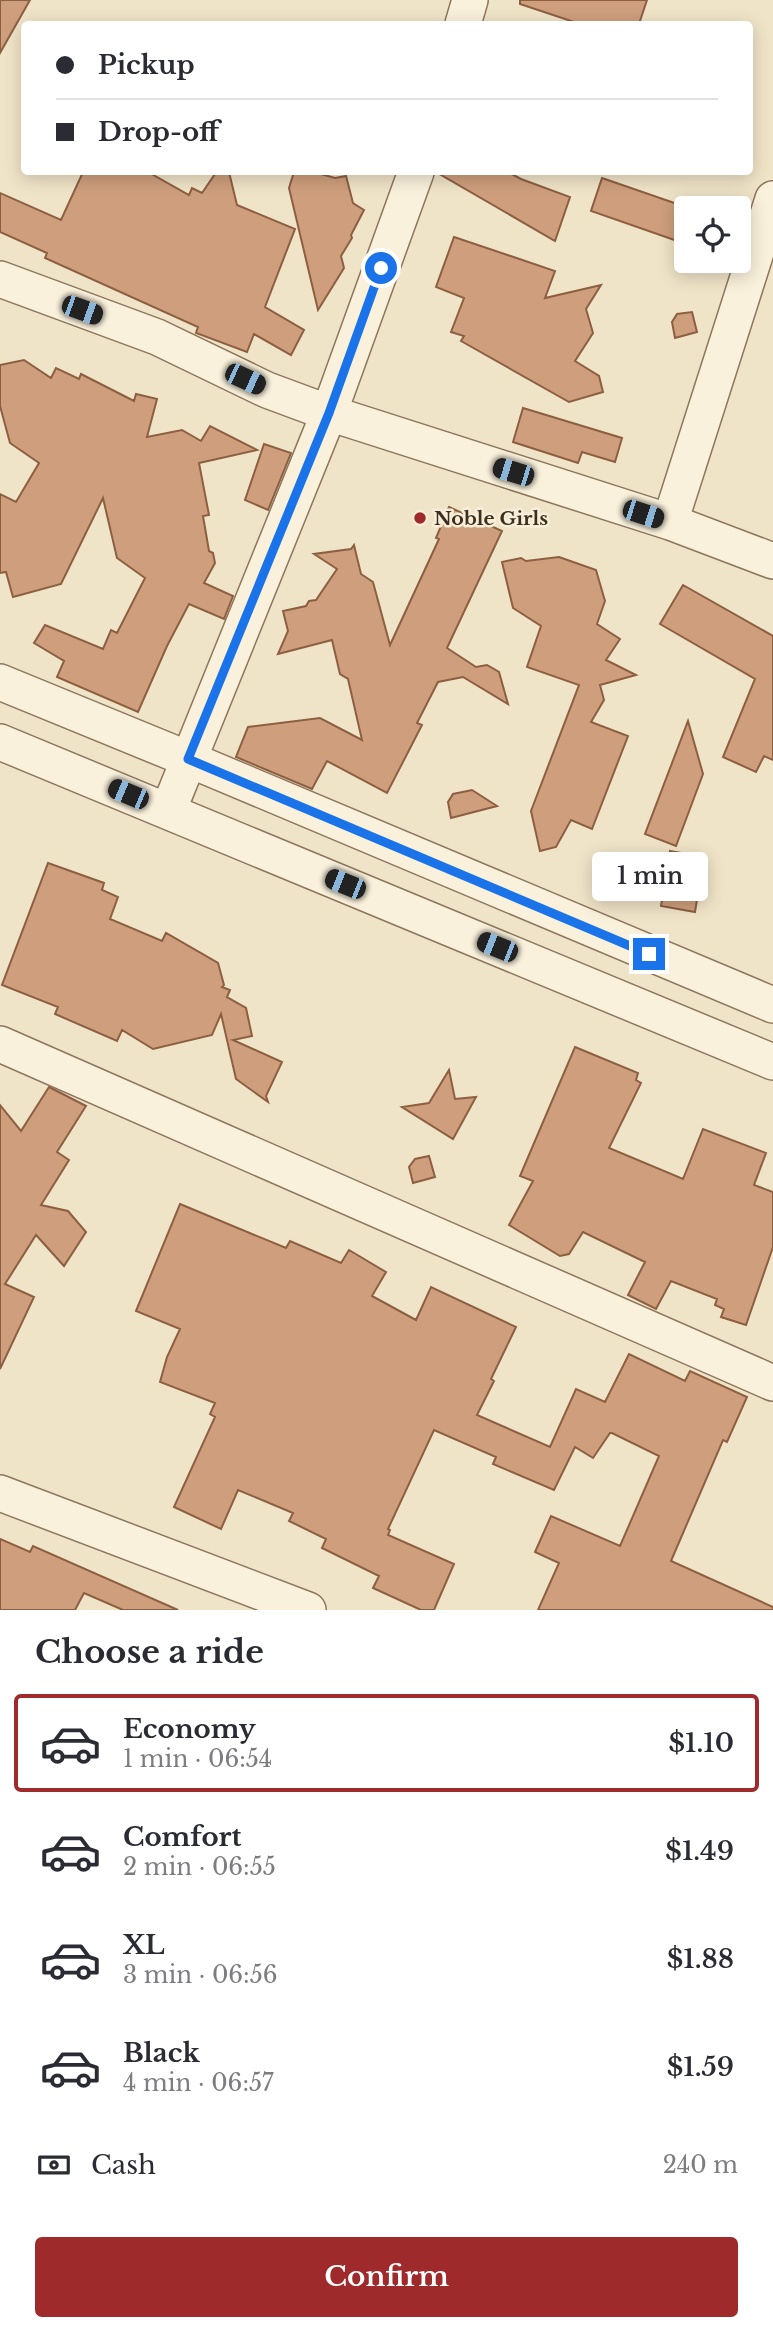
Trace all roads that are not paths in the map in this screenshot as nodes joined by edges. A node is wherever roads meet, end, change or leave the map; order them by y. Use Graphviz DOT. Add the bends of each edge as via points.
graph roads {
  1 [pos="470,0"];
  2 [pos="464,21"];
  3 [pos="415,175"];
  4 [pos="773,199"];
  5 [pos="0,279"];
  6 [pos="329,413"];
  7 [pos="670,522"];
  8 [pos="773,561"];
  9 [pos="0,682"];
  10 [pos="0,742"];
  11 [pos="188,759"];
  12 [pos="167,811"];
  13 [pos="773,1005"];
  14 [pos="0,1044"];
  15 [pos="773,1062"];
  16 [pos="773,1383"];
  17 [pos="0,1493"];
  18 [pos="308,1610"];
  1 -- 2 [label="street"];
  3 -- 6 [label="street"];
  4 -- 7 [label="street"];
  5 -- 6 [label="street" via="157,338 267,390"];
  6 -- 7 [label="street"];
  6 -- 11 [label="street"];
  7 -- 8 [label="street"];
  9 -- 11 [label="street"];
  10 -- 12 [label="street"];
  11 -- 12 [label="street"];
  11 -- 13 [label="street"];
  12 -- 15 [label="street"];
  14 -- 16 [label="street"];
  17 -- 18 [label="street"];
}
